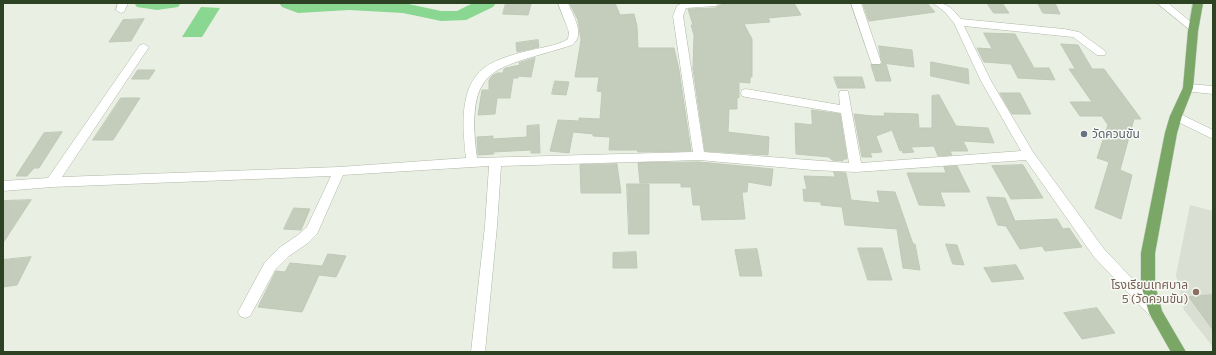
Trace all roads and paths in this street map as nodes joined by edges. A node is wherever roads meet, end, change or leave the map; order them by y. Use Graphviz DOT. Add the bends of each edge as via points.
graph roads {
  1 [pos="563,3"];
  2 [pos="715,3"];
  3 [pos="856,3"];
  4 [pos="938,3"];
  5 [pos="1162,3"];
  6 [pos="1198,3"];
  7 [pos="958,22"];
  8 [pos="1193,28"];
  9 [pos="144,47"];
  10 [pos="1101,52"];
  11 [pos="876,62"];
  12 [pos="1188,88"];
  13 [pos="1213,90"];
  14 [pos="746,93"];
  15 [pos="844,94"];
  16 [pos="846,110"];
  17 [pos="1176,116"];
  18 [pos="1213,135"];
  19 [pos="1029,155"];
  20 [pos="699,156"];
  21 [pos="495,161"];
  22 [pos="472,162"];
  23 [pos="856,168"];
  24 [pos="339,172"];
  25 [pos="52,182"];
  26 [pos="3,186"];
  27 [pos="245,312"];
  28 [pos="1156,313"];
  29 [pos="478,352"];
  30 [pos="1179,352"];
  1 -- 22 [label="street" via="574,32 573,40 506,62 480,78 468,116"];
  2 -- 20 [label="street" via="682,6 678,16"];
  3 -- 11 [label="street"];
  4 -- 7 [label="street"];
  5 -- 8 [label="street"];
  6 -- 8 [label="main road"];
  7 -- 10 [label="street" via="1076,34"];
  7 -- 19 [label="street" via="986,81"];
  8 -- 12 [label="main road"];
  9 -- 25 [label="street"];
  12 -- 13 [label="street"];
  12 -- 17 [label="main road"];
  14 -- 16 [label="street"];
  15 -- 16 [label="street"];
  16 -- 23 [label="street"];
  17 -- 18 [label="street"];
  17 -- 28 [label="main road" via="1148,253 1148,285"];
  19 -- 23 [label="street"];
  19 -- 28 [label="street" via="1099,253"];
  20 -- 21 [label="street"];
  20 -- 23 [label="street"];
  21 -- 22 [label="street"];
  21 -- 29 [label="street"];
  22 -- 24 [label="street"];
  24 -- 25 [label="street"];
  24 -- 27 [label="street" via="312,230 270,266"];
  25 -- 26 [label="street"];
  28 -- 30 [label="main road"];
}
